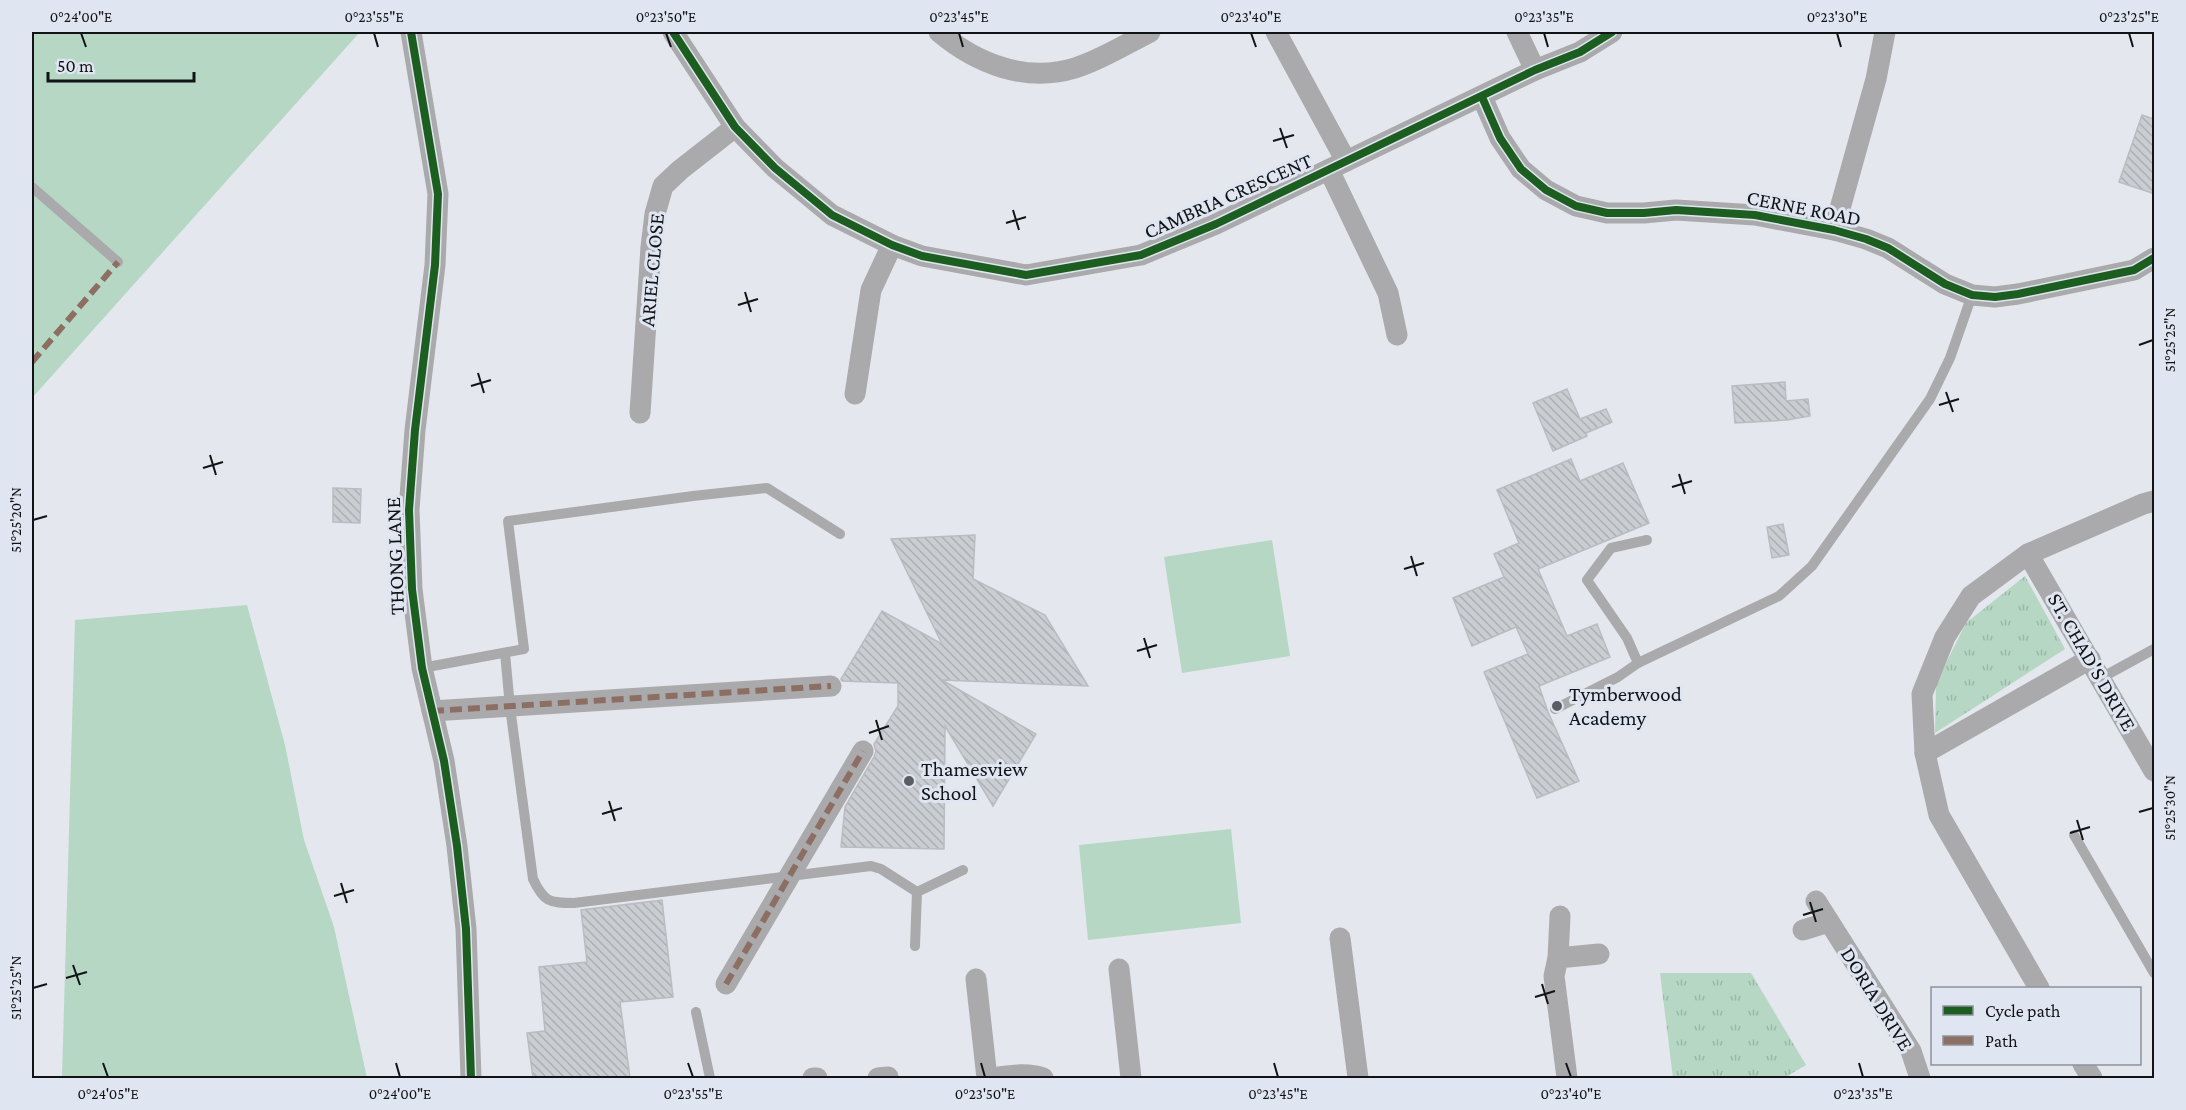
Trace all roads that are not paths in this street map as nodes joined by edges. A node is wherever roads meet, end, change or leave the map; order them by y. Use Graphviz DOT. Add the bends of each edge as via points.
graph roads {
  1 [pos="411,32"];
  2 [pos="673,32"];
  3 [pos="939,32"];
  4 [pos="1150,32"];
  5 [pos="1276,32"];
  6 [pos="1517,32"];
  7 [pos="1612,32"];
  8 [pos="1885,32"];
  9 [pos="1535,70"];
  10 [pos="1482,97"];
  11 [pos="735,127"];
  12 [pos="1337,165"];
  13 [pos="32,187"];
  14 [pos="1834,230"];
  15 [pos="892,244"];
  16 [pos="2154,258"];
  17 [pos="118,262"];
  18 [pos="1972,295"];
  19 [pos="1397,335"];
  20 [pos="855,394"];
  21 [pos="640,413"];
  22 [pos="2154,501"];
  23 [pos="840,534"];
  24 [pos="1647,540"];
  25 [pos="2028,554"];
  26 [pos="2154,649"];
  27 [pos="505,653"];
  28 [pos="2090,658"];
  29 [pos="1638,663"];
  30 [pos="422,668"];
  31 [pos="2101,678"];
  32 [pos="831,686"];
  33 [pos="510,707"];
  34 [pos="1555,709"];
  35 [pos="432,711"];
  36 [pos="863,751"];
  37 [pos="1925,753"];
  38 [pos="2154,771"];
  39 [pos="2074,835"];
  40 [pos="963,870"];
  41 [pos="791,876"];
  42 [pos="917,892"];
  43 [pos="1816,901"];
  44 [pos="1560,915"];
  45 [pos="1829,922"];
  46 [pos="1803,930"];
  47 [pos="1340,938"];
  48 [pos="915,946"];
  49 [pos="1599,954"];
  50 [pos="1558,958"];
  51 [pos="1119,969"];
  52 [pos="2154,973"];
  53 [pos="976,979"];
  54 [pos="726,984"];
  55 [pos="2038,987"];
  56 [pos="696,1012"];
  57 [pos="2084,1065"];
  58 [pos="471,1078"];
  59 [pos="710,1078"];
  60 [pos="989,1078"];
  61 [pos="1043,1078"];
  62 [pos="1131,1078"];
  63 [pos="1358,1078"];
  64 [pos="1567,1078"];
  65 [pos="1920,1078"];
  66 [pos="2092,1078"];
  1 -- 30 [label="street, THONG LANE" via="438,194 435,265 409,510 412,589"];
  2 -- 11 [label="street, CAMBRIA CRESCENT"];
  3 -- 4 [label="street" via="1000,68 1045,73 1076,68"];
  5 -- 12 [label="street"];
  6 -- 9 [label="street"];
  7 -- 9 [label="street, CAMBRIA CRESCENT" via="1580,52"];
  8 -- 14 [label="street" via="1876,79"];
  9 -- 10 [label="street, CAMBRIA CRESCENT"];
  10 -- 12 [label="street, CAMBRIA CRESCENT"];
  10 -- 14 [label="street, CERNE ROAD" via="1500,138 1521,169 1546,190 1576,206 1607,213 1676,210 1755,215"];
  11 -- 15 [label="street, CAMBRIA CRESCENT" via="775,168 832,215"];
  11 -- 21 [label="street, ARIEL CLOSE" via="663,186 651,247"];
  12 -- 15 [label="street, CAMBRIA CRESCENT" via="1142,255 1026,275 922,256"];
  12 -- 19 [label="street" via="1388,293"];
  13 -- 17 [label="lane"];
  14 -- 18 [label="street, CERNE ROAD" via="1888,248 1945,284"];
  15 -- 20 [label="street" via="871,290"];
  16 -- 18 [label="street, CERNE ROAD" via="2134,270 2019,294"];
  18 -- 29 [label="lane" via="1950,358 1930,399 1812,566 1779,596"];
  22 -- 25 [label="street"];
  23 -- 27 [label="lane" via="766,488 508,521 524,649"];
  24 -- 29 [label="lane" via="1611,548 1587,580 1627,638"];
  25 -- 28 [label="street, ST. CHAD'S DRIVE"];
  25 -- 37 [label="street" via="1971,596 1945,637 1922,694"];
  26 -- 31 [label="lane"];
  27 -- 30 [label="lane"];
  27 -- 33 [label="lane"];
  28 -- 31 [label="street, ST. CHAD'S DRIVE"];
  28 -- 37 [label="street"];
  29 -- 34 [label="lane"];
  30 -- 35 [label="street, THONG LANE"];
  31 -- 38 [label="street, ST. CHAD'S DRIVE"];
  32 -- 33 [label="street"];
  33 -- 35 [label="street"];
  33 -- 41 [label="lane" via="533,879 548,901 574,903"];
  35 -- 58 [label="street, THONG LANE" via="458,846 466,929"];
  36 -- 41 [label="street"];
  37 -- 55 [label="street" via="1940,815"];
  39 -- 52 [label="lane"];
  40 -- 42 [label="lane"];
  41 -- 42 [label="lane" via="876,866"];
  41 -- 54 [label="street"];
  42 -- 48 [label="lane"];
  43 -- 45 [label="street, DORIA DRIVE"];
  44 -- 50 [label="street"];
  45 -- 46 [label="street"];
  45 -- 65 [label="street, DORIA DRIVE" via="1911,1051"];
  47 -- 63 [label="street"];
  49 -- 50 [label="street"];
  50 -- 64 [label="street" via="1554,976"];
  51 -- 62 [label="street"];
  53 -- 60 [label="street"];
  56 -- 59 [label="lane"];
  57 -- 66 [label="street"];
  60 -- 61 [label="street"];
}
